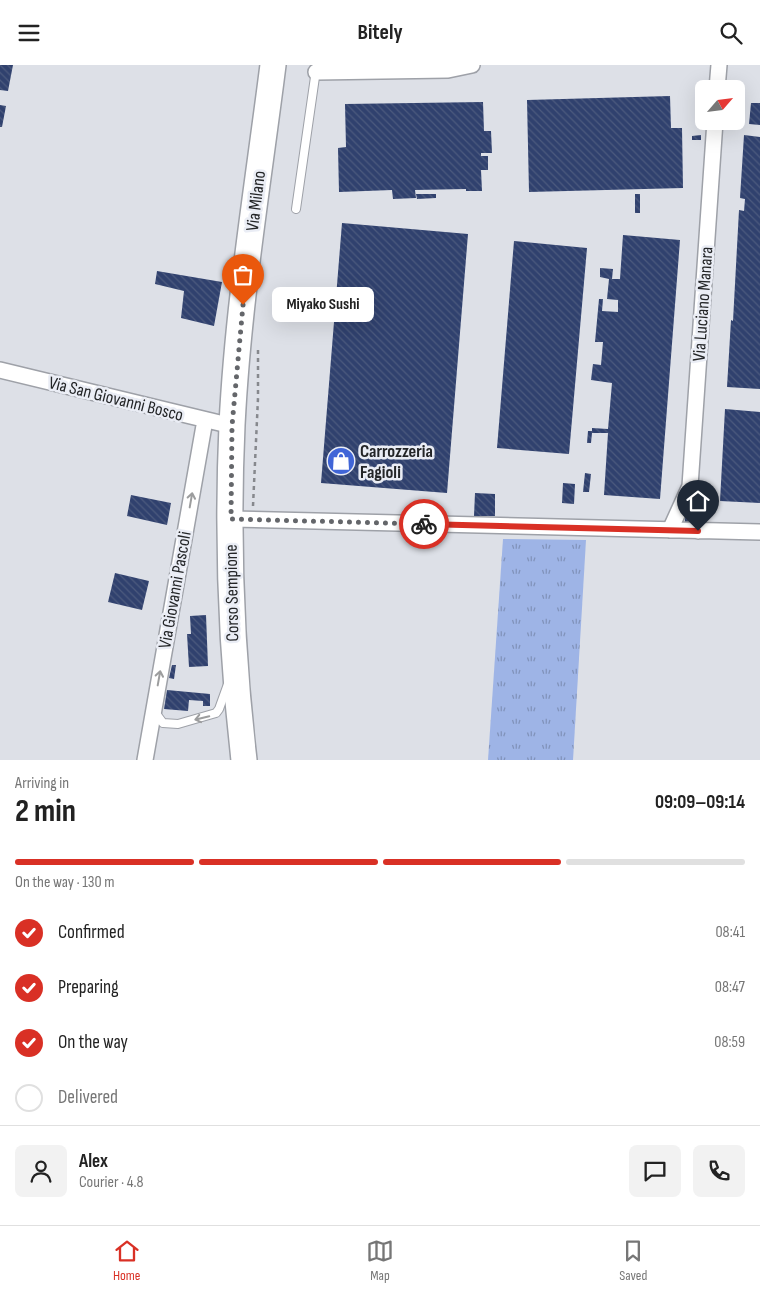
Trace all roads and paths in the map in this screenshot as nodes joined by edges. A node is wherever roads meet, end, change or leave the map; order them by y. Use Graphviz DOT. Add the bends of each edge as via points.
graph roads {
  1 [pos="273,65"];
  2 [pos="472,65"];
  3 [pos="719,65"];
  4 [pos="316,69"];
  5 [pos="718,80"];
  6 [pos="714,130"];
  7 [pos="296,209"];
  8 [pos="258,341"];
  9 [pos="0,370"];
  10 [pos="205,420"];
  11 [pos="232,426"];
  12 [pos="690,486"];
  13 [pos="242,520"];
  14 [pos="670,530"];
  15 [pos="698,531"];
  16 [pos="760,532"];
  17 [pos="234,666"];
  18 [pos="154,711"];
  19 [pos="145,760"];
  20 [pos="244,760"];
  1 -- 11 [label="main road, Via Milano" via="240,324"];
  2 -- 4 [label="street" via="448,69"];
  3 -- 5 [label="street"];
  4 -- 7 [label="lane"];
  6 -- 12 [label="street, Via Luciano Manara"];
  8 -- 13 [label="path" via="258,398"];
  9 -- 10 [label="street, Via San Giovanni Bosco"];
  10 -- 11 [label="street, Via San Giovanni Bosco"];
  18 -- 10 [label="street, Via Giovanni Pascoli, one-way"];
  11 -- 13 [label="main road, Corso Sempione"];
  12 -- 14 [label="street, Via Luciano Manara"];
  12 -- 15 [label="street, Via Luciano Manara" via="696,505"];
  13 -- 14 [label="street"];
  13 -- 17 [label="main road, Corso Sempione"];
  14 -- 15 [label="street"];
  15 -- 16 [label="street"];
  17 -- 18 [label="lane, one-way" via="219,709 211,716 174,725 163,723"];
  17 -- 20 [label="main road, Corso Sempione"];
  18 -- 19 [label="street, Via Giovanni Pascoli"];
}
